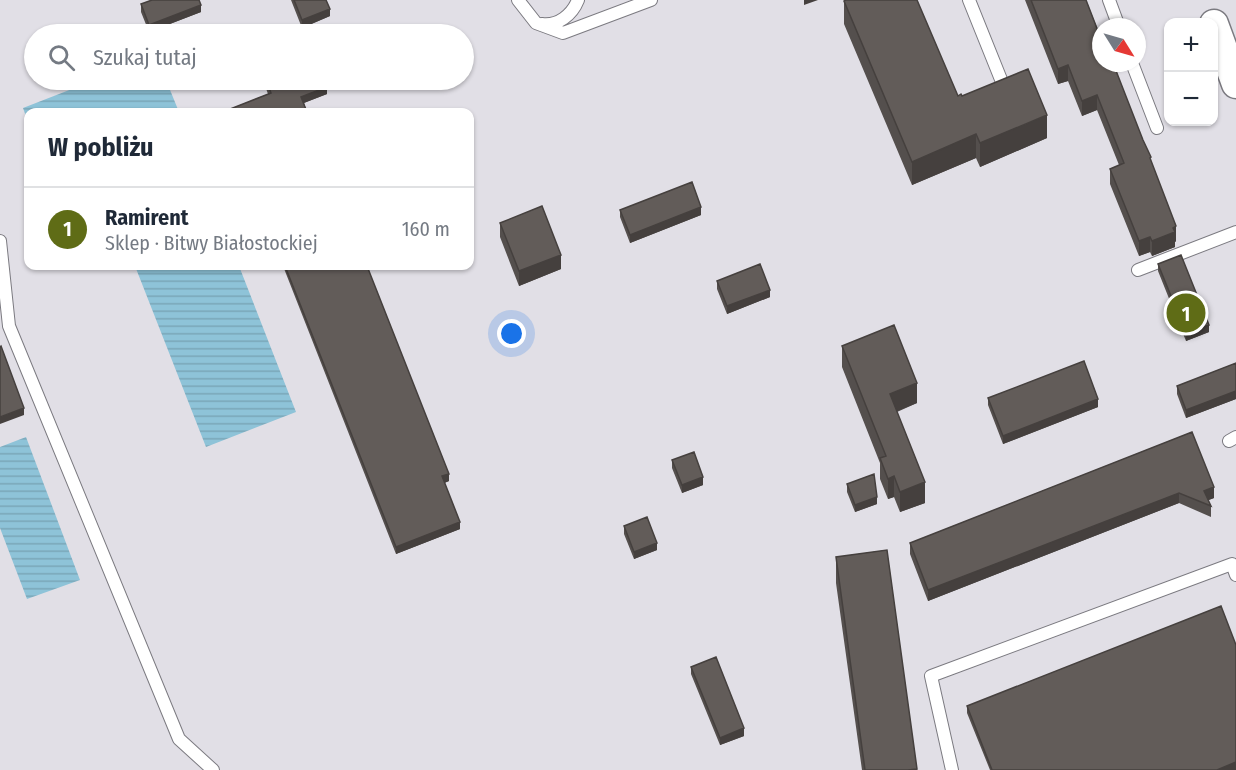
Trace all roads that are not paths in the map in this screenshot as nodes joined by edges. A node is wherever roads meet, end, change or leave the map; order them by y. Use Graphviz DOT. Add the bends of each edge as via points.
graph roads {
  1 [pos="518,0"];
  2 [pos="578,0"];
  3 [pos="651,0"];
  4 [pos="969,0"];
  5 [pos="1108,0"];
  6 [pos="1204,0"];
  7 [pos="1115,18"];
  8 [pos="1211,18"];
  9 [pos="536,23"];
  10 [pos="1218,36"];
  11 [pos="1135,72"];
  12 [pos="1236,84"];
  13 [pos="1004,87"];
  14 [pos="1157,128"];
  15 [pos="1236,232"];
  16 [pos="0,241"];
  17 [pos="1138,270"];
  18 [pos="1236,575"];
  19 [pos="213,770"];
  20 [pos="952,770"];
  1 -- 9 [label="lane"];
  2 -- 9 [label="lane" via="568,16 558,22"];
  3 -- 9 [label="lane" via="563,33"];
  4 -- 13 [label="lane"];
  5 -- 7 [label="lane"];
  6 -- 8 [label="street"];
  10 -- 12 [label="street"];
  11 -- 14 [label="lane"];
  15 -- 17 [label="lane"];
  16 -- 19 [label="lane" via="9,326 179,738"];
  18 -- 20 [label="lane" via="1232,564 931,676"];
}
